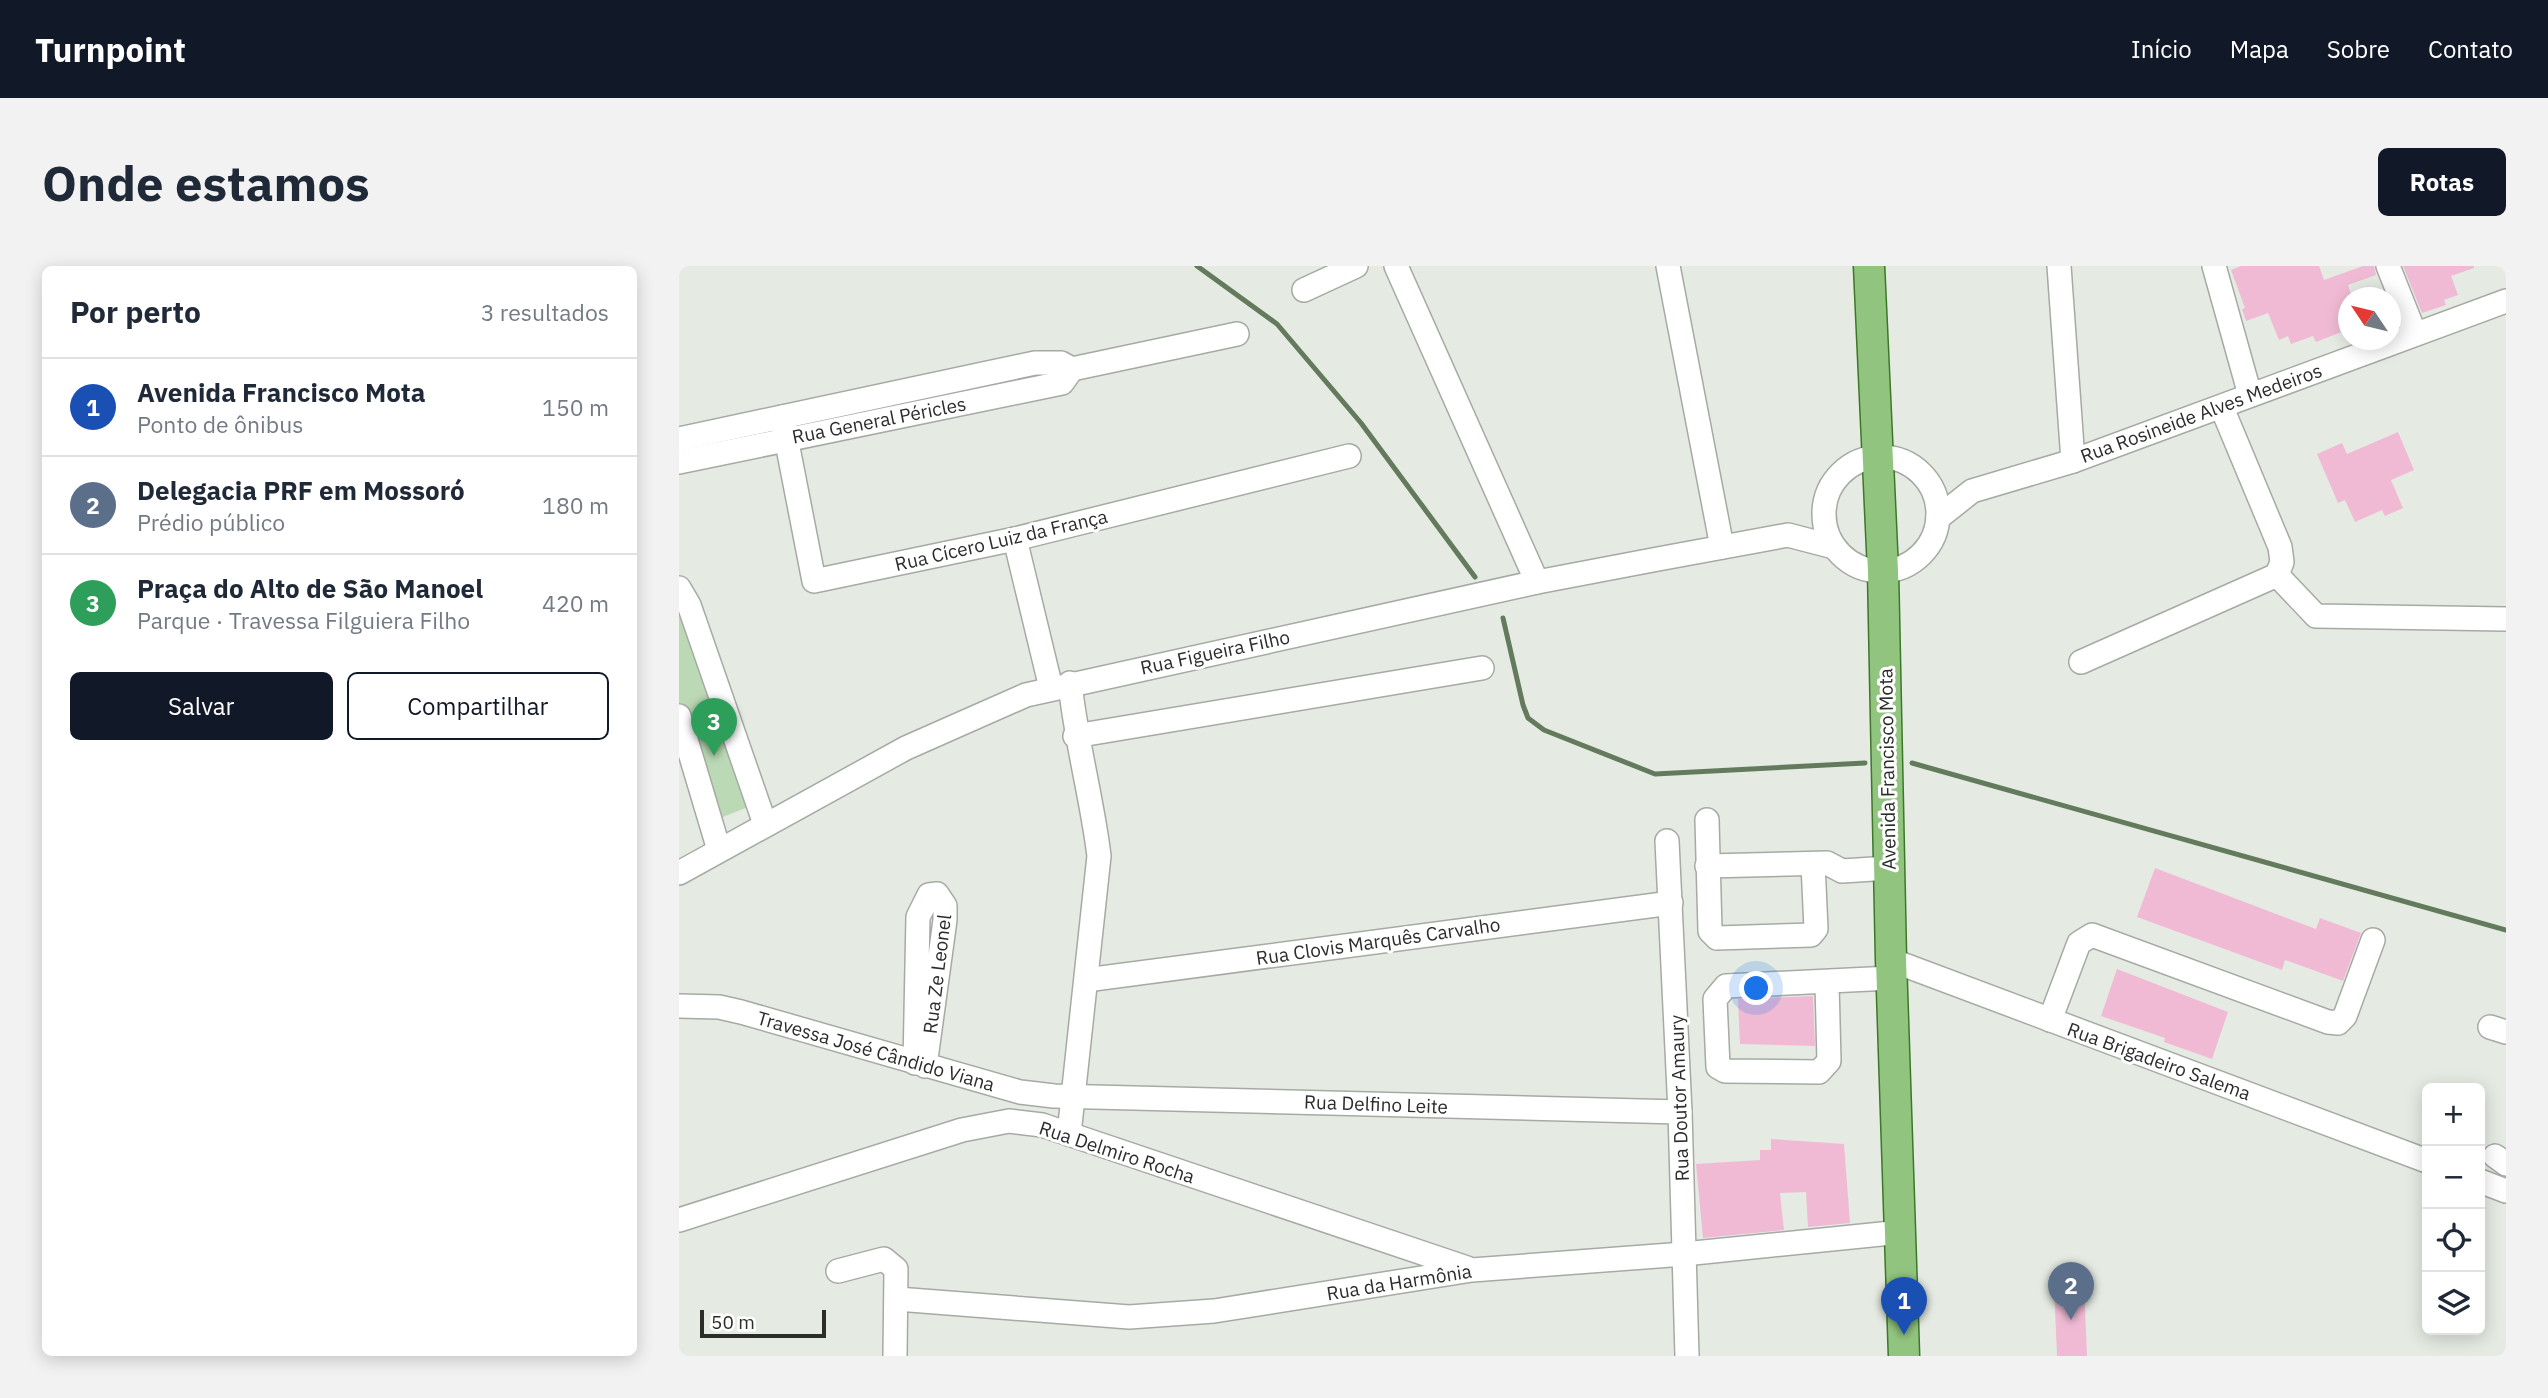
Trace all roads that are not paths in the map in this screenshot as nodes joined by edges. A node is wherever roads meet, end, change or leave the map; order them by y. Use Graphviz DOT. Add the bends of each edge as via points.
graph roads {
  1 [pos="1356,266"];
  2 [pos="1396,266"];
  3 [pos="1668,266"];
  4 [pos="1869,266"];
  5 [pos="2059,266"];
  6 [pos="2214,266"];
  7 [pos="2388,266"];
  8 [pos="1304,290"];
  9 [pos="2506,300"];
  10 [pos="1237,334"];
  11 [pos="2415,334"];
  12 [pos="2249,395"];
  13 [pos="2222,408"];
  14 [pos="785,428"];
  15 [pos="679,439"];
  16 [pos="1349,456"];
  17 [pos="1877,457"];
  18 [pos="2073,461"];
  19 [pos="679,462"];
  20 [pos="1921,473"];
  21 [pos="1972,491"];
  22 [pos="1824,507"];
  23 [pos="1938,518"];
  24 [pos="1788,536"];
  25 [pos="1015,539"];
  26 [pos="1722,547"];
  27 [pos="1834,547"];
  28 [pos="1884,571"];
  29 [pos="2277,575"];
  30 [pos="1537,582"];
  31 [pos="679,588"];
  32 [pos="2506,619"];
  33 [pos="2081,662"];
  34 [pos="1482,668"];
  35 [pos="1060,686"];
  36 [pos="679,716"];
  37 [pos="1075,736"];
  38 [pos="1707,820"];
  39 [pos="765,824"];
  40 [pos="1667,841"];
  41 [pos="719,850"];
  42 [pos="1707,866"];
  43 [pos="1889,868"];
  44 [pos="679,873"];
  45 [pos="1814,874"];
  46 [pos="1671,902"];
  47 [pos="2373,940"];
  48 [pos="1891,969"];
  49 [pos="1086,980"];
  50 [pos="1827,983"];
  51 [pos="679,1006"];
  52 [pos="2050,1020"];
  53 [pos="920,1064"];
  54 [pos="1072,1096"];
  55 [pos="1680,1112"];
  56 [pos="1069,1134"];
  57 [pos="2422,1159"];
  58 [pos="2485,1183"];
  59 [pos="2506,1191"];
  60 [pos="679,1220"];
  61 [pos="1901,1232"];
  62 [pos="1684,1254"];
  63 [pos="1472,1270"];
  64 [pos="838,1271"];
  65 [pos="897,1299"];
  66 [pos="895,1356"];
  67 [pos="1687,1356"];
  68 [pos="1904,1356"];
  1 -- 8 [label="street"];
  2 -- 30 [label="street"];
  3 -- 26 [label="street"];
  4 -- 17 [label="main road, Avenida Francisco Mota"];
  5 -- 18 [label="street"];
  6 -- 12 [label="street"];
  7 -- 11 [label="street"];
  9 -- 11 [label="street, Rua Rosineide Alves Medeiros"];
  10 -- 14 [label="street, Rua General Péricles" via="1072,369 1062,383"];
  11 -- 12 [label="street, Rua Rosineide Alves Medeiros"];
  12 -- 13 [label="street, Rua Rosineide Alves Medeiros"];
  13 -- 18 [label="street, Rua Rosineide Alves Medeiros"];
  13 -- 29 [label="street" via="2280,547 2282,562"];
  14 -- 15 [label="street, Rua General Péricles"];
  14 -- 19 [label="street, Rua General Péricles"];
  14 -- 25 [label="street, Rua Cícero Luiz da França" via="814,581"];
  16 -- 25 [label="street, Rua Cícero Luiz da França"];
  17 -- 20 [label="street" via="1893,458"];
  17 -- 22 [label="street" via="1862,460 1836,478"];
  17 -- 28 [label="main road, Avenida Francisco Mota"];
  18 -- 21 [label="street, Rua Rosineide Alves Medeiros"];
  20 -- 21 [label="street"];
  20 -- 23 [label="street" via="1937,502"];
  21 -- 23 [label="street, Rua Rosineide Alves Medeiros"];
  22 -- 24 [label="street, Rua Figueira Filho"];
  22 -- 27 [label="street"];
  23 -- 28 [label="street" via="1930,541 1914,560"];
  24 -- 26 [label="street, Rua Figueira Filho"];
  24 -- 27 [label="street, Rua Figueira Filho"];
  25 -- 35 [label="street"];
  26 -- 30 [label="street, Rua Figueira Filho"];
  27 -- 28 [label="street" via="1856,565"];
  28 -- 43 [label="main road, Avenida Francisco Mota"];
  29 -- 32 [label="street" via="2316,615"];
  29 -- 33 [label="street"];
  30 -- 35 [label="street, Rua Figueira Filho"];
  31 -- 39 [label="street" via="689,605"];
  34 -- 37 [label="street"];
  35 -- 37 [label="street"];
  35 -- 39 [label="street, Rua Figueira Filho" via="1027,695 926,738"];
  36 -- 41 [label="street"];
  37 -- 49 [label="street" via="1099,856"];
  38 -- 42 [label="street"];
  39 -- 41 [label="street, Rua Figueira Filho"];
  40 -- 46 [label="street, Rua Doutor Amaury"];
  41 -- 44 [label="street, Rua Figueira Filho"];
  42 -- 45 [label="street"];
  42 -- 45 [label="street" via="1710,931 1717,938 1811,935 1816,929"];
  43 -- 45 [label="street" via="1842,871 1827,863"];
  43 -- 48 [label="main road, Avenida Francisco Mota"];
  46 -- 49 [label="street, Rua Clovis Marquês Carvalho"];
  46 -- 55 [label="street, Rua Doutor Amaury"];
  47 -- 52 [label="street" via="2345,1016 2338,1023 2092,934 2079,943"];
  48 -- 50 [label="street"];
  48 -- 52 [label="street, Rua Brigadeiro Salema"];
  48 -- 61 [label="main road, Avenida Francisco Mota"];
  49 -- 54 [label="street"];
  50 -- 50 [label="street" via="1829,1061 1825,1068 1806,1072 1725,1071 1719,1067 1715,999 1719,991 1726,986"];
  51 -- 53 [label="street, Travessa José Cândido Viana" via="730,1009"];
  52 -- 57 [label="street, Rua Brigadeiro Salema"];
  53 -- 53 [label="street, Rua Ze Leonel" via="945,920 945,906 937,894 922,903 918,917"];
  53 -- 54 [label="street, Travessa José Cândido Viana" via="1020,1092"];
  54 -- 55 [label="street, Rua Delfino Leite"];
  54 -- 56 [label="street"];
  55 -- 62 [label="street, Rua Doutor Amaury"];
  56 -- 60 [label="street, Rua Delmiro Rocha" via="1009,1121 963,1130"];
  56 -- 63 [label="street, Rua Delmiro Rocha"];
  58 -- 59 [label="street"];
  61 -- 62 [label="street, Rua da Harmônia"];
  61 -- 68 [label="main road, Avenida Francisco Mota"];
  62 -- 63 [label="street, Rua da Harmônia"];
  62 -- 67 [label="street, Rua Doutor Amaury"];
  63 -- 65 [label="street, Rua da Harmônia" via="1214,1311 1129,1317"];
  64 -- 65 [label="street" via="884,1259 892,1262"];
  65 -- 66 [label="street"];
}
